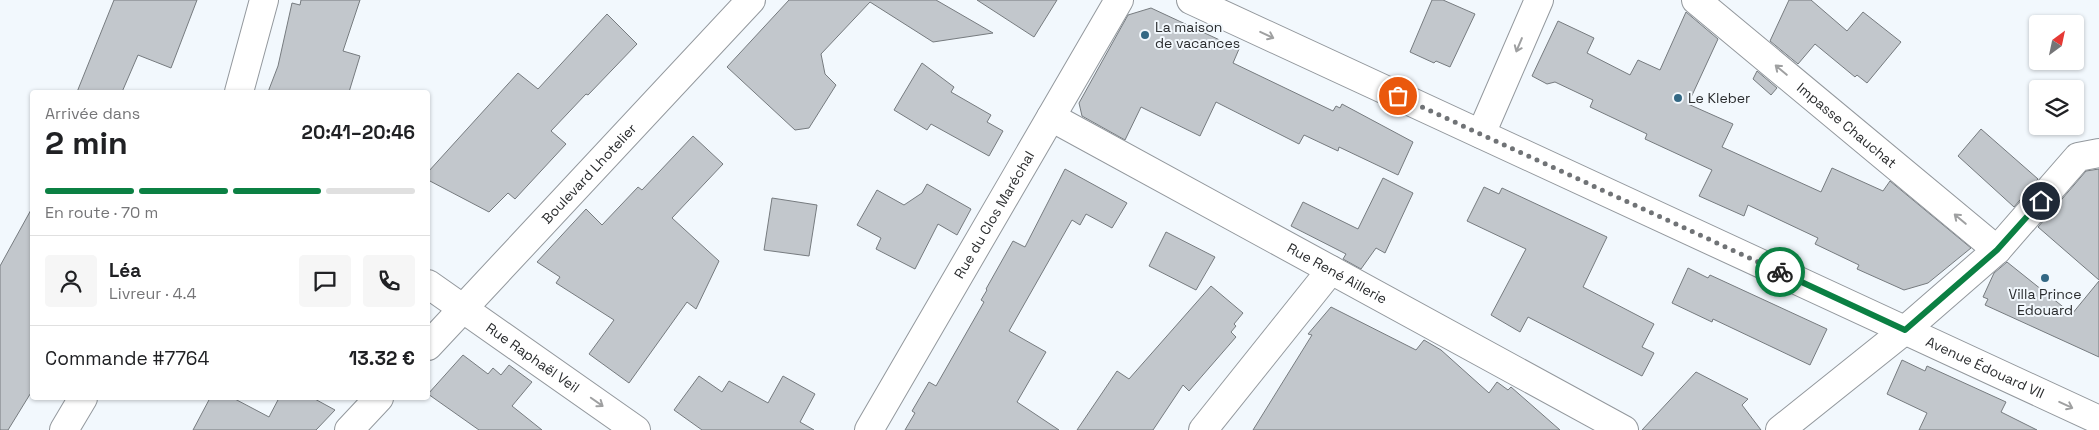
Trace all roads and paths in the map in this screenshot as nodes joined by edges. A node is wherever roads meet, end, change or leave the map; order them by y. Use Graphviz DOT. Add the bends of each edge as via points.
graph roads {
  1 [pos="264,0"];
  2 [pos="751,0"];
  3 [pos="1119,0"];
  4 [pos="1192,0"];
  5 [pos="1539,0"];
  6 [pos="1696,0"];
  7 [pos="240,90"];
  8 [pos="1051,118"];
  9 [pos="1481,134"];
  10 [pos="2099,153"];
  11 [pos="1997,250"];
  12 [pos="1330,270"];
  13 [pos="430,285"];
  14 [pos="462,308"];
  15 [pos="1905,330"];
  16 [pos="430,344"];
  17 [pos="82,400"];
  18 [pos="377,400"];
  19 [pos="2099,420"];
  20 [pos="64,430"];
  21 [pos="349,430"];
  22 [pos="636,430"];
  23 [pos="869,430"];
  24 [pos="1203,430"];
  25 [pos="1624,430"];
  26 [pos="1780,430"];
  1 -- 7 [label="street"];
  2 -- 14 [label="street, Boulevard Lhotelier"];
  3 -- 8 [label="street, Rue du Clos Maréchal"];
  4 -- 9 [label="street, Avenue Édouard VII, one-way"];
  5 -- 9 [label="street, one-way"];
  11 -- 6 [label="street, Impasse Chauchat, one-way"];
  8 -- 12 [label="street, Rue René Aillerie"];
  8 -- 23 [label="street, Rue du Clos Maréchal"];
  9 -- 15 [label="street, Avenue Édouard VII"];
  10 -- 11 [label="street" via="2078,157"];
  11 -- 15 [label="street"];
  12 -- 24 [label="street"];
  12 -- 25 [label="street, Rue René Aillerie"];
  13 -- 14 [label="street, Rue Raphaël Veil"];
  14 -- 16 [label="street, Boulevard Lhotelier"];
  14 -- 22 [label="street, Rue Raphaël Veil, one-way"];
  15 -- 19 [label="street, Avenue Édouard VII, one-way"];
  15 -- 26 [label="street"];
  17 -- 20 [label="street"];
  18 -- 21 [label="street"];
}
